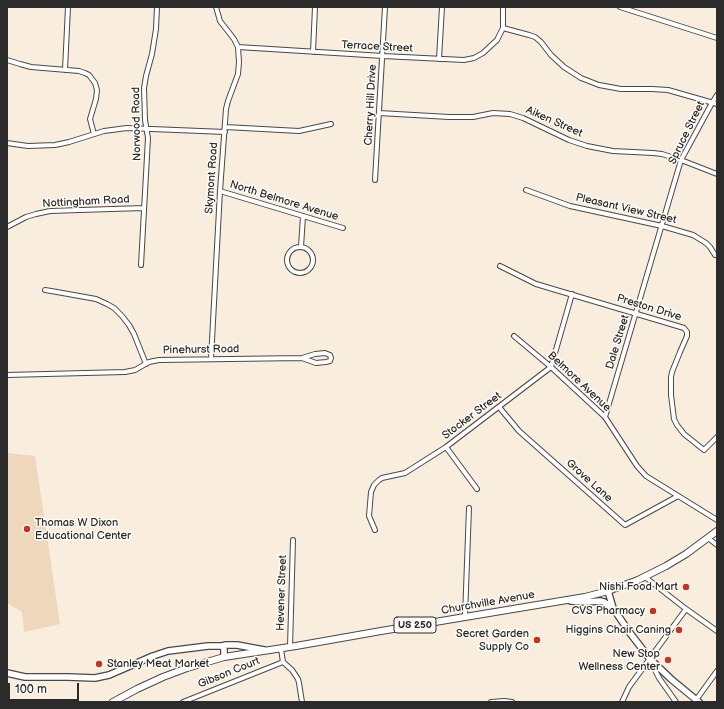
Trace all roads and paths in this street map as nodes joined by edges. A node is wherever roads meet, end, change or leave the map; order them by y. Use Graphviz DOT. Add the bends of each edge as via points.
graph roads {
  1 [pos="68,7"];
  2 [pos="157,7"];
  3 [pos="216,7"];
  4 [pos="315,7"];
  5 [pos="385,7"];
  6 [pos="442,7"];
  7 [pos="503,7"];
  8 [pos="620,7"];
  9 [pos="503,28"];
  10 [pos="717,38"];
  11 [pos="238,47"];
  12 [pos="313,52"];
  13 [pos="382,56"];
  14 [pos="439,59"];
  15 [pos="7,60"];
  16 [pos="65,70"];
  17 [pos="717,95"];
  18 [pos="712,103"];
  19 [pos="717,104"];
  20 [pos="379,113"];
  21 [pos="331,124"];
  22 [pos="147,129"];
  23 [pos="225,129"];
  24 [pos="94,134"];
  25 [pos="7,144"];
  26 [pos="681,160"];
  27 [pos="717,174"];
  28 [pos="376,180"];
  29 [pos="526,190"];
  30 [pos="220,191"];
  31 [pos="144,208"];
  32 [pos="303,216"];
  33 [pos="662,226"];
  34 [pos="7,227"];
  35 [pos="343,228"];
  36 [pos="301,247"];
  37 [pos="715,255"];
  38 [pos="141,265"];
  39 [pos="500,266"];
  40 [pos="45,290"];
  41 [pos="572,294"];
  42 [pos="636,313"];
  43 [pos="514,336"];
  44 [pos="302,358"];
  45 [pos="211,359"];
  46 [pos="146,364"];
  47 [pos="551,368"];
  48 [pos="7,375"];
  49 [pos="499,407"];
  50 [pos="604,417"];
  51 [pos="717,437"];
  52 [pos="446,447"];
  53 [pos="477,489"];
  54 [pos="678,496"];
  55 [pos="468,508"];
  56 [pos="717,520"];
  57 [pos="375,530"];
  58 [pos="717,531"];
  59 [pos="708,538"];
  60 [pos="293,540"];
  61 [pos="717,545"];
  62 [pos="645,577"];
  63 [pos="608,591"];
  64 [pos="564,600"];
  65 [pos="613,608"];
  66 [pos="686,609"];
  67 [pos="465,617"];
  68 [pos="717,631"];
  69 [pos="222,646"];
  70 [pos="290,647"];
  71 [pos="281,648"];
  72 [pos="266,650"];
  73 [pos="224,657"];
  74 [pos="650,659"];
  75 [pos="283,662"];
  76 [pos="717,672"];
  77 [pos="7,674"];
  78 [pos="698,701"];
  79 [pos="113,702"];
  80 [pos="182,702"];
  81 [pos="302,702"];
  82 [pos="491,702"];
  83 [pos="512,702"];
  84 [pos="622,702"];
  85 [pos="676,702"];
  1 -- 16 [label="street"];
  2 -- 22 [label="street, Norwood Road" via="154,44 144,88"];
  3 -- 11 [label="street, Skymont Road" via="220,20"];
  4 -- 12 [label="street"];
  5 -- 13 [label="street, Cherry Hill Drive"];
  6 -- 14 [label="street"];
  7 -- 9 [label="street"];
  8 -- 10 [label="street"];
  9 -- 14 [label="street, Terrace Street" via="493,44 478,56 464,60"];
  9 -- 18 [label="street" via="535,37 564,67 590,82 617,89 668,90"];
  11 -- 12 [label="street, Terrace Street"];
  11 -- 23 [label="street, Skymont Road" via="239,70 227,104"];
  12 -- 13 [label="street, Terrace Street"];
  13 -- 14 [label="street, Terrace Street"];
  13 -- 20 [label="street, Cherry Hill Drive"];
  15 -- 16 [label="street" via="31,67"];
  16 -- 24 [label="street" via="85,73 95,83 97,93 90,119"];
  17 -- 18 [label="street, Spruce Street"];
  18 -- 19 [label="street"];
  18 -- 26 [label="street, Spruce Street"];
  20 -- 26 [label="street, Aiken Street" via="449,117 510,114 587,146 613,151 657,153"];
  20 -- 28 [label="street, Cherry Hill Drive"];
  21 -- 23 [label="street" via="299,131"];
  22 -- 23 [label="street"];
  22 -- 24 [label="street" via="122,129"];
  22 -- 31 [label="street, Norwood Road"];
  23 -- 30 [label="street, Skymont Road"];
  24 -- 25 [label="street" via="50,145"];
  26 -- 27 [label="street, Aiken Street"];
  26 -- 33 [label="street, Spruce Street"];
  29 -- 33 [label="street, Pleasant View Street" via="573,207"];
  30 -- 32 [label="street, North Belmore Avenue"];
  30 -- 45 [label="street, Skymont Road"];
  31 -- 34 [label="street, Nottingham Road" via="50,211 32,215"];
  31 -- 38 [label="street, Norwood Road"];
  32 -- 35 [label="street, North Belmore Avenue"];
  32 -- 36 [label="street"];
  33 -- 37 [label="street, Pleasant View Street" via="699,238"];
  33 -- 42 [label="street, Dale Street"];
  36 -- 36 [label="street" via="292,250 287,259 292,270 300,274 309,270 314,261 311,252"];
  39 -- 41 [label="street, Preston Drive" via="536,284"];
  40 -- 46 [label="street" via="96,299 112,306 129,325"];
  41 -- 42 [label="street, Preston Drive"];
  41 -- 47 [label="street"];
  42 -- 50 [label="street, Dale Street"];
  42 -- 51 [label="street, Preston Drive" via="686,329 687,336 671,374 673,415 689,439 704,450"];
  43 -- 47 [label="street, Belmore Avenue"];
  44 -- 44 [label="street, Pinehurst Road" via="316,362 330,361 331,358 325,353"];
  44 -- 45 [label="street, Pinehurst Road"];
  45 -- 46 [label="street, Pinehurst Road" via="158,360"];
  46 -- 48 [label="street, Pinehurst Road" via="125,372"];
  47 -- 49 [label="street, Stocker Street"];
  47 -- 50 [label="street, Belmore Avenue"];
  49 -- 52 [label="street, Stocker Street"];
  49 -- 54 [label="street, Grove Lane" via="519,431 625,525"];
  50 -- 54 [label="street, Belmore Avenue" via="640,470"];
  52 -- 53 [label="street"];
  52 -- 57 [label="street, Stocker Street" via="405,473 382,478 377,482 371,492 369,516"];
  54 -- 56 [label="street, Belmore Avenue"];
  55 -- 67 [label="street"];
  58 -- 59 [label="main road, Churchville Avenue / US 250"];
  59 -- 61 [label="street"];
  59 -- 62 [label="main road, Churchville Avenue / US 250"];
  60 -- 70 [label="street, Hevener Street"];
  62 -- 63 [label="main road, Churchville Avenue / US 250"];
  62 -- 66 [label="street"];
  63 -- 64 [label="main road, Churchville Avenue / US 250"];
  63 -- 65 [label="street"];
  64 -- 65 [label="street" via="600,601"];
  64 -- 67 [label="main road, Churchville Avenue / US 250"];
  65 -- 74 [label="street"];
  66 -- 68 [label="street"];
  66 -- 74 [label="street"];
  67 -- 70 [label="main road, Churchville Avenue / US 250"];
  69 -- 72 [label="street" via="237,645"];
  69 -- 73 [label="street"];
  69 -- 77 [label="street" via="164,651 109,675 95,678 25,677"];
  70 -- 71 [label="main road, Churchville Avenue / US 250"];
  71 -- 72 [label="main road, Churchville Avenue / US 250"];
  71 -- 75 [label="street"];
  72 -- 73 [label="main road, Churchville Avenue / US 250"];
  73 -- 79 [label="main road, Churchville Avenue / US 250" via="163,677"];
  74 -- 78 [label="street"];
  74 -- 84 [label="street" via="629,687"];
  74 -- 85 [label="street" via="659,678"];
  75 -- 80 [label="street, Gibson Court"];
  75 -- 81 [label="street" via="298,678"];
  76 -- 78 [label="street"];
  82 -- 83 [label="street"];
}
